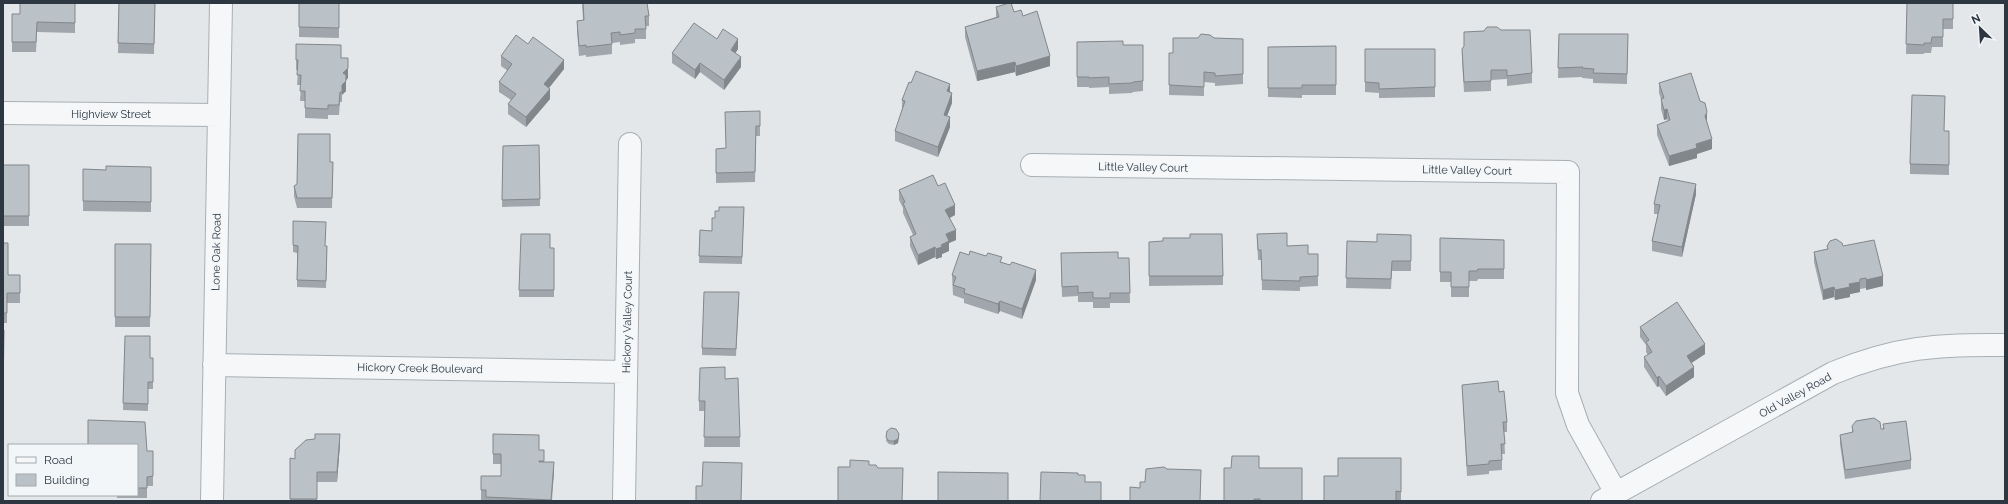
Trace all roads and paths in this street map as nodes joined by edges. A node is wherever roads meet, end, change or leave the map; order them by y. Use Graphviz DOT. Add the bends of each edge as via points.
graph roads {
  1 [pos="221,3"];
  2 [pos="3,113"];
  3 [pos="219,115"];
  4 [pos="630,144"];
  5 [pos="1032,165"];
  6 [pos="2005,345"];
  7 [pos="214,365"];
  8 [pos="626,372"];
  9 [pos="1609,497"];
  10 [pos="212,501"];
  11 [pos="624,501"];
  1 -- 3 [label="street, Lone Oak Road"];
  2 -- 3 [label="street, Highview Street"];
  3 -- 7 [label="street, Lone Oak Road"];
  4 -- 8 [label="street, Hickory Valley Court"];
  5 -- 9 [label="street, Little Valley Court" via="1568,172 1567,393"];
  6 -- 9 [label="street, Old Valley Road" via="1939,345 1903,350 1864,361 1833,373"];
  7 -- 8 [label="street, Hickory Creek Boulevard"];
  7 -- 10 [label="street, Lone Oak Road"];
  8 -- 11 [label="street, Hickory Valley Court"];
}
